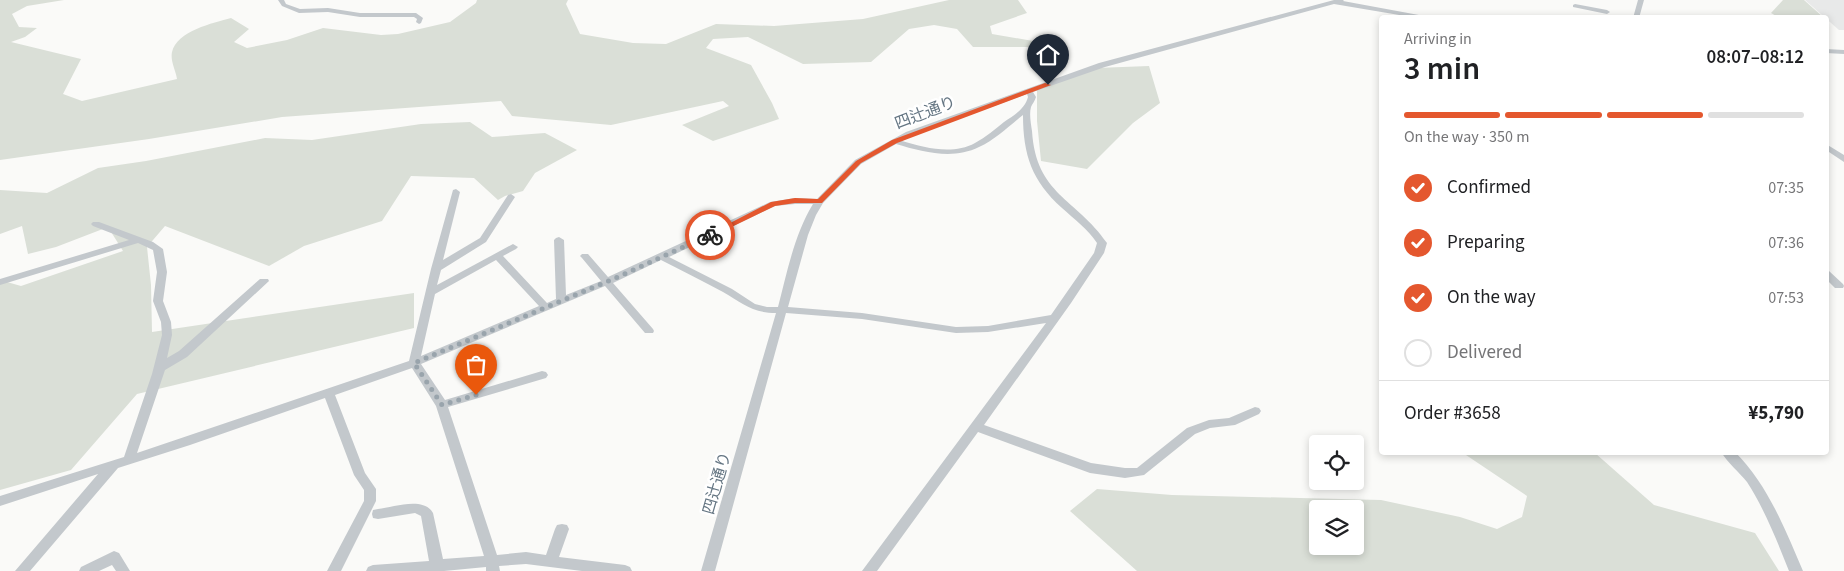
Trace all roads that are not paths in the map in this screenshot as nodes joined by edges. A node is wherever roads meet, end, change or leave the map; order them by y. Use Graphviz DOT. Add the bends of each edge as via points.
graph roads {
  1 [pos="281,0"];
  2 [pos="1319,0"];
  3 [pos="1641,0"];
  4 [pos="1338,1"];
  5 [pos="1575,6"];
  6 [pos="1606,12"];
  7 [pos="1415,15"];
  8 [pos="1637,15"];
  9 [pos="419,22"];
  10 [pos="1829,51"];
  11 [pos="1844,52"];
  12 [pos="1029,91"];
  13 [pos="1027,108"];
  14 [pos="894,141"];
  15 [pos="1829,148"];
  16 [pos="1844,159"];
  17 [pos="456,192"];
  18 [pos="511,197"];
  19 [pos="819,202"];
  20 [pos="96,224"];
  21 [pos="138,240"];
  22 [pos="558,240"];
  23 [pos="513,247"];
  24 [pos="498,256"];
  25 [pos="585,256"];
  26 [pos="662,257"];
  27 [pos="436,269"];
  28 [pos="1829,276"];
  29 [pos="264,281"];
  30 [pos="0,282"];
  31 [pos="607,282"];
  32 [pos="1841,286"];
  33 [pos="430,293"];
  34 [pos="561,301"];
  35 [pos="545,308"];
  36 [pos="782,310"];
  37 [pos="1055,318"];
  38 [pos="649,331"];
  39 [pos="414,363"];
  40 [pos="159,368"];
  41 [pos="542,375"];
  42 [pos="328,392"];
  43 [pos="442,405"];
  44 [pos="1254,411"];
  45 [pos="976,427"];
  46 [pos="1730,455"];
  47 [pos="130,460"];
  48 [pos="113,466"];
  49 [pos="0,501"];
  50 [pos="378,514"];
  51 [pos="562,529"];
  52 [pos="551,561"];
  53 [pos="493,565"];
  54 [pos="438,568"];
  55 [pos="603,569"];
  56 [pos="22,571"];
  57 [pos="86,571"];
  58 [pos="123,571"];
  59 [pos="334,571"];
  60 [pos="373,571"];
  61 [pos="625,571"];
  62 [pos="708,571"];
  63 [pos="869,571"];
  64 [pos="1796,571"];
  1 -- 9 [label="street" via="284,5 299,11 408,14 416,15"];
  2 -- 4 [label="street"];
  3 -- 8 [label="street"];
  4 -- 7 [label="street, 四辻通り"];
  4 -- 12 [label="street, 四辻通り" via="1140,54"];
  5 -- 6 [label="street"];
  10 -- 11 [label="street"];
  12 -- 13 [label="street" via="1032,97"];
  12 -- 14 [label="street, 四辻通り"];
  13 -- 14 [label="street" via="969,149 942,151"];
  13 -- 37 [label="street" via="1029,149 1042,181 1102,242 1099,253"];
  14 -- 19 [label="street, 四辻通り" via="858,162"];
  15 -- 16 [label="street"];
  17 -- 27 [label="street"];
  18 -- 27 [label="street" via="484,240"];
  19 -- 26 [label="street" via="774,204"];
  19 -- 36 [label="street, 四辻通り" via="803,235"];
  20 -- 21 [label="street"];
  21 -- 30 [label="street"];
  21 -- 40 [label="street" via="158,249 162,272 158,301 167,334"];
  22 -- 34 [label="street"];
  23 -- 24 [label="street"];
  24 -- 33 [label="street"];
  24 -- 35 [label="street"];
  25 -- 31 [label="street"];
  26 -- 31 [label="street"];
  26 -- 36 [label="street" via="751,306"];
  27 -- 33 [label="street"];
  28 -- 32 [label="street"];
  29 -- 40 [label="street" via="183,354"];
  31 -- 34 [label="street"];
  31 -- 38 [label="street"];
  33 -- 39 [label="street"];
  34 -- 35 [label="street"];
  35 -- 39 [label="street"];
  36 -- 37 [label="street" via="862,316 956,330 988,329"];
  36 -- 62 [label="street, 四辻通り"];
  37 -- 45 [label="street"];
  39 -- 42 [label="street"];
  39 -- 43 [label="street"];
  40 -- 47 [label="street"];
  41 -- 43 [label="street"];
  42 -- 47 [label="street"];
  42 -- 59 [label="street" via="360,475 370,489 370,502"];
  43 -- 53 [label="street"];
  44 -- 45 [label="street" via="1231,422 1209,424 1191,431 1140,472 1125,473 1090,468"];
  45 -- 63 [label="street"];
  46 -- 64 [label="street" via="1748,475 1771,514"];
  47 -- 48 [label="street"];
  48 -- 49 [label="street"];
  48 -- 56 [label="street"];
  50 -- 54 [label="street" via="416,508 427,513"];
  51 -- 52 [label="street"];
  52 -- 53 [label="street" via="526,558"];
  52 -- 55 [label="street"];
  53 -- 54 [label="street"];
  54 -- 60 [label="street"];
  55 -- 61 [label="street"];
  57 -- 58 [label="street" via="114,557"];
}
